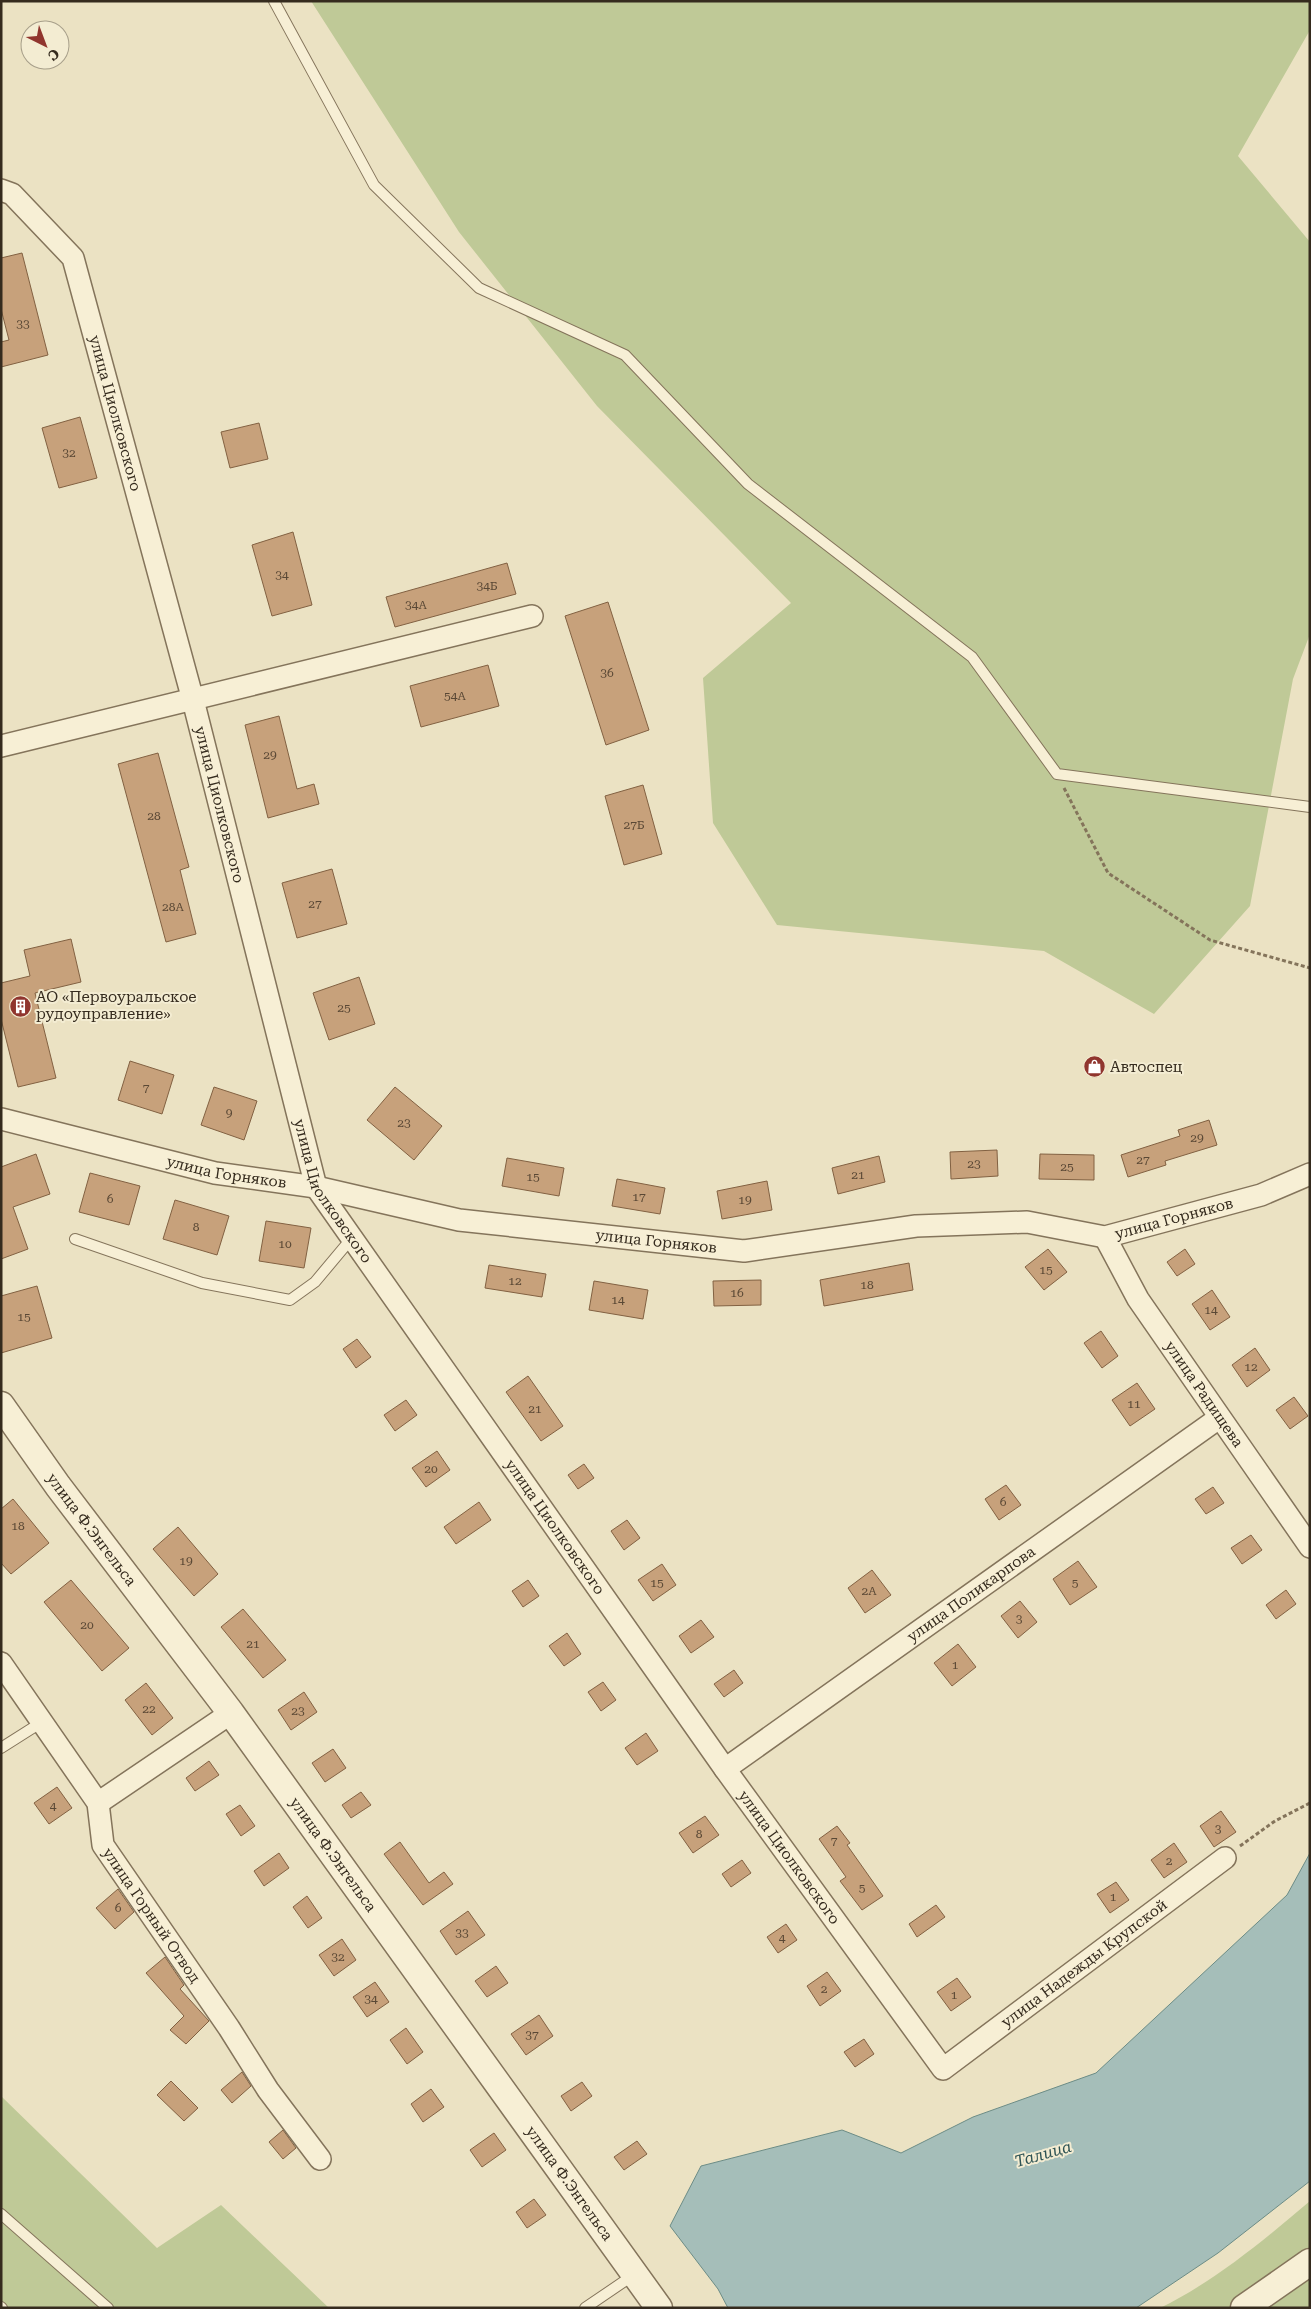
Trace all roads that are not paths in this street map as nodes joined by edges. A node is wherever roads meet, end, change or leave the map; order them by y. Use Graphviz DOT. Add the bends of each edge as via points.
graph roads {
  1 [pos="274,1"];
  2 [pos="1,190"];
  3 [pos="532,616"];
  4 [pos="193,700"];
  5 [pos="1,746"];
  6 [pos="1310,807"];
  7 [pos="1,1119"];
  8 [pos="1310,1174"];
  9 [pos="316,1187"];
  10 [pos="1105,1238"];
  11 [pos="75,1239"];
  12 [pos="351,1239"];
  13 [pos="1,1406"];
  14 [pos="1219,1418"];
  15 [pos="1310,1547"];
  16 [pos="1,1663"];
  17 [pos="231,1713"];
  18 [pos="42,1722"];
  19 [pos="1,1748"];
  20 [pos="725,1769"];
  21 [pos="98,1802"];
  22 [pos="1225,1858"];
  23 [pos="943,2069"];
  24 [pos="320,2159"];
  25 [pos="1,2214"];
  26 [pos="1310,2262"];
  27 [pos="636,2274"];
  28 [pos="108,2308"];
  29 [pos="585,2308"];
  30 [pos="659,2308"];
  31 [pos="1244,2308"];
  1 -- 6 [label="lane" via="374,185 479,288 625,355 748,484 972,657 1057,774"];
  2 -- 4 [label="street, улица Циолковского" via="12,194 72,258"];
  3 -- 4 [label="street"];
  4 -- 5 [label="street"];
  4 -- 9 [label="street, улица Циолковского"];
  7 -- 9 [label="street, улица Горняков" via="214,1173"];
  8 -- 10 [label="street, улица Горняков" via="1261,1195"];
  9 -- 10 [label="street, улица Горняков" via="458,1220 744,1252 916,1226 1027,1222"];
  9 -- 12 [label="street, улица Циолковского"];
  10 -- 14 [label="street, улица Радищева" via="1138,1299"];
  11 -- 12 [label="lane" via="202,1283 290,1300 315,1282"];
  12 -- 20 [label="street, улица Циолковского"];
  13 -- 17 [label="street, улица Ф.Энгельса"];
  14 -- 15 [label="street, улица Радищева"];
  14 -- 20 [label="street, улица Поликарпова"];
  16 -- 18 [label="street, улица Горный Отвод"];
  17 -- 21 [label="street"];
  17 -- 27 [label="street, улица Ф.Энгельса"];
  18 -- 19 [label="lane"];
  18 -- 21 [label="street, улица Горный Отвод"];
  20 -- 23 [label="street, улица Циолковского"];
  21 -- 24 [label="street, улица Горный Отвод" via="103,1845 268,2090"];
  22 -- 23 [label="street, улица Надежды Крупской"];
  25 -- 28 [label="lane"];
  26 -- 31 [label="street"];
  27 -- 29 [label="lane"];
  27 -- 30 [label="street, улица Ф.Энгельса"];
}
